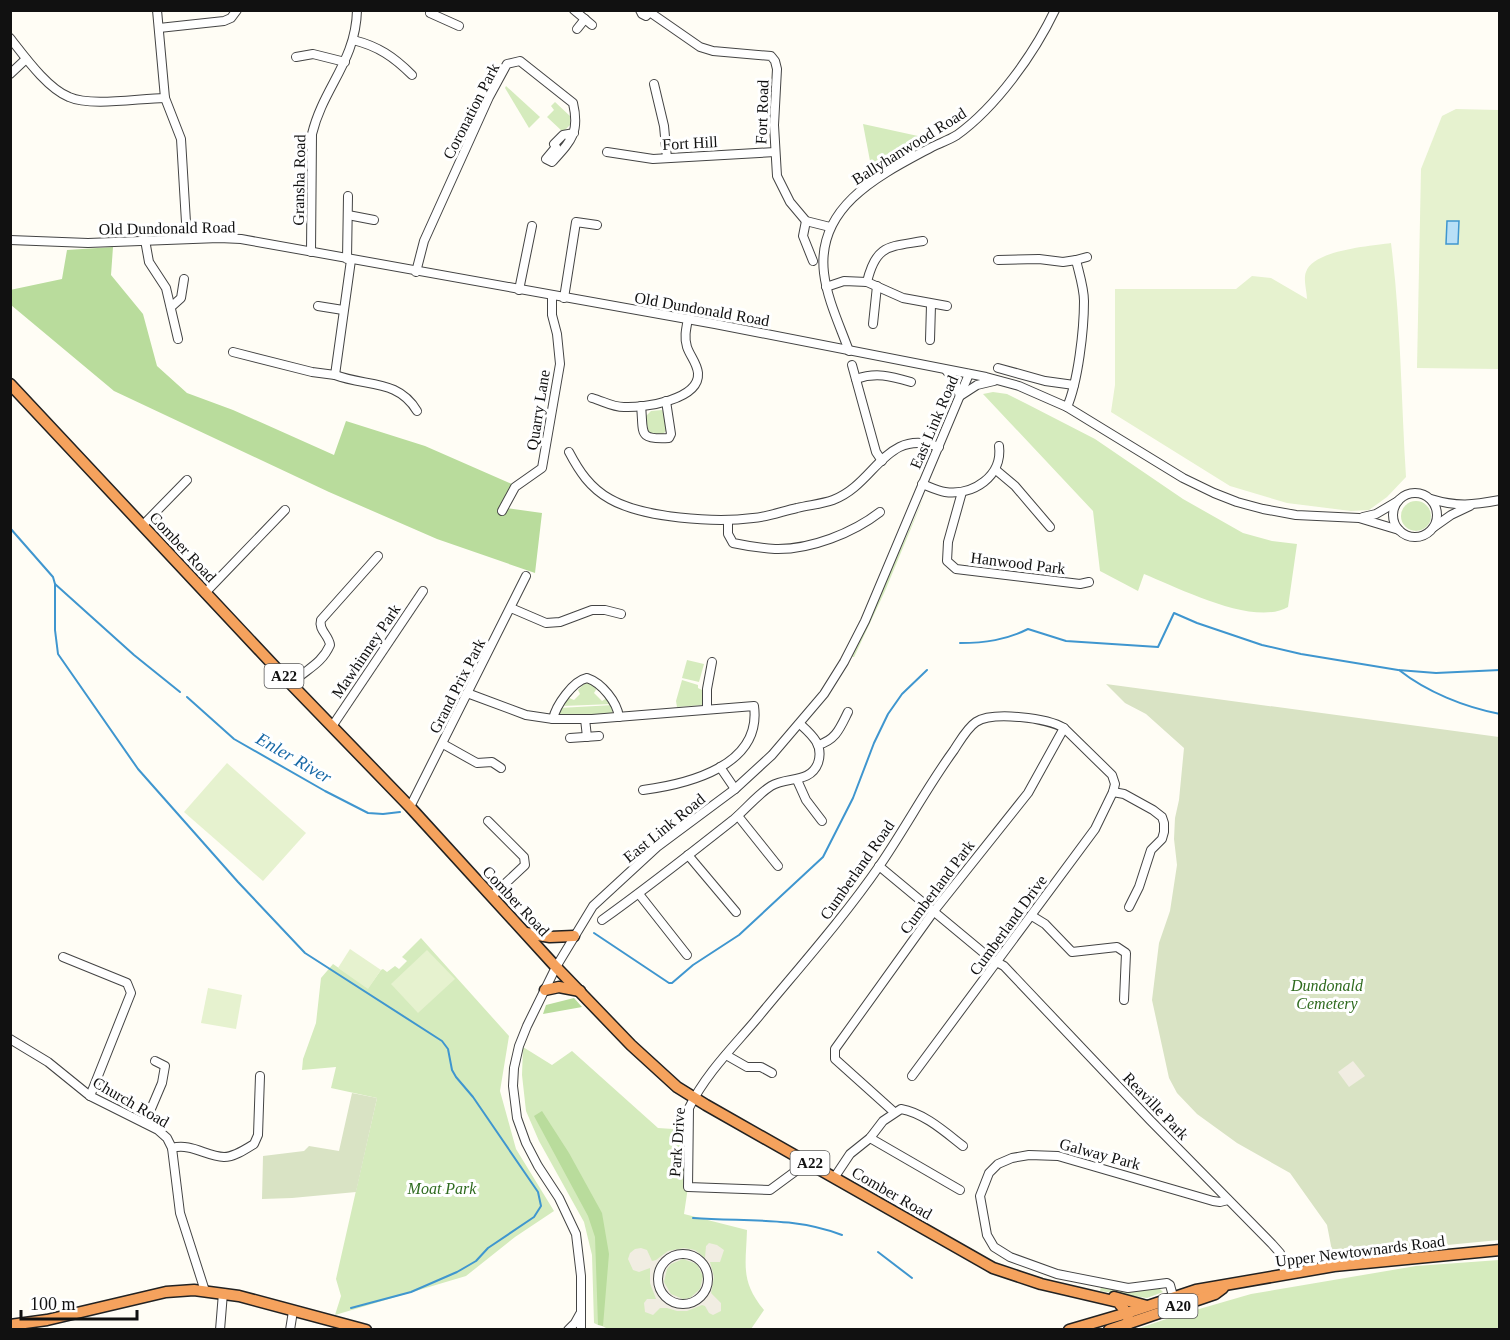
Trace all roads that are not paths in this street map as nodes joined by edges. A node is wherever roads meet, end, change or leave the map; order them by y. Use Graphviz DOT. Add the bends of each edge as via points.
graph roads {
  1 [pos="157,10"];
  2 [pos="237,10"];
  3 [pos="357,10"];
  4 [pos="451,10"];
  5 [pos="574,10"];
  6 [pos="640,10"];
  7 [pos="1055,10"];
  8 [pos="651,12"];
  9 [pos="430,13"];
  10 [pos="446,20"];
  11 [pos="459,26"];
  12 [pos="159,28"];
  13 [pos="577,29"];
  14 [pos="10,38"];
  15 [pos="353,39"];
  16 [pos="297,57"];
  17 [pos="26,58"];
  18 [pos="345,62"];
  19 [pos="10,74"];
  20 [pos="412,75"];
  21 [pos="654,84"];
  22 [pos="165,98"];
  23 [pos="574,133"];
  24 [pos="607,152"];
  25 [pos="775,152"];
  26 [pos="668,158"];
  27 [pos="348,196"];
  28 [pos="348,215"];
  29 [pos="374,220"];
  30 [pos="806,221"];
  31 [pos="597,225"];
  32 [pos="532,226"];
  33 [pos="830,227"];
  34 [pos="187,239"];
  35 [pos="10,240"];
  36 [pos="146,240"];
  37 [pos="923,241"];
  38 [pos="311,252"];
  39 [pos="1087,257"];
  40 [pos="349,260"];
  41 [pos="998,260"];
  42 [pos="1076,260"];
  43 [pos="813,261"];
  44 [pos="416,272"];
  45 [pos="184,279"];
  46 [pos="867,282"];
  47 [pos="877,286"];
  48 [pos="826,287"];
  49 [pos="519,290"];
  50 [pos="552,296"];
  51 [pos="564,298"];
  52 [pos="931,305"];
  53 [pos="318,306"];
  54 [pos="946,306"];
  55 [pos="171,307"];
  56 [pos="343,310"];
  57 [pos="688,320"];
  58 [pos="873,324"];
  59 [pos="178,339"];
  60 [pos="930,340"];
  61 [pos="849,351"];
  62 [pos="233,352"];
  63 [pos="852,365"];
  64 [pos="998,368"];
  65 [pos="946,370"];
  66 [pos="969,374"];
  67 [pos="335,375"];
  68 [pos="856,379"];
  69 [pos="998,380"];
  70 [pos="911,382"];
  71 [pos="10,384"];
  72 [pos="1074,385"];
  73 [pos="960,396"];
  74 [pos="592,398"];
  75 [pos="666,401"];
  76 [pos="641,406"];
  77 [pos="1067,407"];
  78 [pos="417,411"];
  79 [pos="999,446"];
  80 [pos="939,447"];
  81 [pos="568,452"];
  82 [pos="882,461"];
  83 [pos="996,470"];
  84 [pos="187,480"];
  85 [pos="922,484"];
  86 [pos="962,492"];
  87 [pos="1431,499"];
  88 [pos="1500,500"];
  89 [pos="1398,501"];
  90 [pos="1472,505"];
  91 [pos="285,510"];
  92 [pos="502,511"];
  93 [pos="880,512"];
  94 [pos="1359,518"];
  95 [pos="728,520"];
  96 [pos="143,525"];
  97 [pos="1050,528"];
  98 [pos="1434,528"];
  99 [pos="1399,530"];
  100 [pos="378,556"];
  101 [pos="526,576"];
  102 [pos="1089,582"];
  103 [pos="423,591"];
  104 [pos="206,593"];
  105 [pos="512,608"];
  106 [pos="621,614"];
  107 [pos="712,662"];
  108 [pos="291,684"];
  109 [pos="467,693"];
  110 [pos="707,709"];
  111 [pos="848,712"];
  112 [pos="619,717"];
  113 [pos="553,719"];
  114 [pos="585,719"];
  115 [pos="800,724"];
  116 [pos="333,725"];
  117 [pos="1065,728"];
  118 [pos="587,736"];
  119 [pos="600,736"];
  120 [pos="570,738"];
  121 [pos="443,744"];
  122 [pos="818,745"];
  123 [pos="720,767"];
  124 [pos="501,768"];
  125 [pos="797,780"];
  126 [pos="1114,788"];
  127 [pos="735,789"];
  128 [pos="643,790"];
  129 [pos="410,807"];
  130 [pos="738,816"];
  131 [pos="488,821"];
  132 [pos="822,821"];
  133 [pos="688,855"];
  134 [pos="778,866"];
  135 [pos="879,866"];
  136 [pos="639,894"];
  137 [pos="492,896"];
  138 [pos="1129,908"];
  139 [pos="934,911"];
  140 [pos="736,912"];
  141 [pos="1032,916"];
  142 [pos="602,920"];
  143 [pos="525,933"];
  144 [pos="574,936"];
  145 [pos="687,955"];
  146 [pos="63,957"];
  147 [pos="998,963"];
  148 [pos="556,967"];
  149 [pos="545,990"];
  150 [pos="580,991"];
  151 [pos="1124,1000"];
  152 [pos="10,1039"];
  153 [pos="726,1055"];
  154 [pos="155,1061"];
  155 [pos="772,1073"];
  156 [pos="260,1076"];
  157 [pos="912,1076"];
  158 [pos="90,1096"];
  159 [pos="694,1098"];
  160 [pos="894,1112"];
  161 [pos="145,1123"];
  162 [pos="870,1138"];
  163 [pos="963,1146"];
  164 [pos="172,1148"];
  165 [pos="808,1162"];
  166 [pos="834,1178"];
  167 [pos="960,1190"];
  168 [pos="1228,1200"];
  169 [pos="1500,1250"];
  170 [pos="1285,1274"];
  171 [pos="654,1278"];
  172 [pos="1226,1286"];
  173 [pos="206,1291"];
  174 [pos="223,1293"];
  175 [pos="1173,1296"];
  176 [pos="1099,1299"];
  177 [pos="1147,1306"];
  178 [pos="293,1311"];
  179 [pos="581,1311"];
  180 [pos="1128,1318"];
  181 [pos="1098,1322"];
  182 [pos="10,1325"];
  183 [pos="48,1325"];
  184 [pos="220,1329"];
  185 [pos="290,1329"];
  186 [pos="366,1329"];
  187 [pos="568,1329"];
  188 [pos="581,1329"];
  189 [pos="1069,1329"];
  190 [pos="1109,1329"];
  1 -- 12 [label="street"];
  2 -- 12 [label="street" via="224,21"];
  3 -- 15 [label="street, Gransha Road"];
  4 -- 10 [label="street"];
  5 -- 13 [label="street" via="588,22"];
  6 -- 8 [label="street, Fort Road" via="644,15"];
  7 -- 33 [label="street, Ballyhanwood Road" via="1003,91 978,119 954,137 865,186 846,203"];
  8 -- 25 [label="street, Fort Road" via="700,47 771,56 777,69"];
  9 -- 10 [label="street"];
  10 -- 11 [label="street"];
  12 -- 22 [label="street"];
  14 -- 17 [label="street"];
  15 -- 18 [label="street, Gransha Road"];
  15 -- 20 [label="street" via="385,51"];
  16 -- 18 [label="street" via="313,54"];
  17 -- 19 [label="street"];
  17 -- 22 [label="street" via="71,98"];
  18 -- 38 [label="street, Gransha Road" via="312,134"];
  21 -- 26 [label="street"];
  22 -- 34 [label="street" via="181,139"];
  23 -- 44 [label="street, Coronation Park" via="573,103 520,61 507,64 424,241"];
  24 -- 26 [label="street, Fort Hill"];
  25 -- 26 [label="street, Fort Hill"];
  25 -- 30 [label="street, Fort Road" via="777,176 790,202"];
  27 -- 28 [label="street"];
  28 -- 29 [label="street"];
  28 -- 40 [label="street"];
  30 -- 33 [label="street"];
  30 -- 43 [label="street" via="803,236"];
  31 -- 51 [label="street" via="576,222"];
  32 -- 49 [label="street"];
  33 -- 48 [label="street, Ballyhanwood Road" via="823,260"];
  34 -- 36 [label="street, Old Dundonald Road"];
  34 -- 38 [label="street, Old Dundonald Road" via="241,239"];
  35 -- 36 [label="street, Old Dundonald Road"];
  36 -- 55 [label="street" via="149,262 166,288"];
  37 -- 46 [label="street" via="886,248 877,255"];
  38 -- 40 [label="street, Old Dundonald Road"];
  39 -- 42 [label="street"];
  40 -- 44 [label="street, Old Dundonald Road"];
  40 -- 56 [label="street"];
  41 -- 42 [label="street"];
  42 -- 72 [label="street" via="1084,302"];
  44 -- 49 [label="street, Old Dundonald Road"];
  45 -- 55 [label="street" via="181,298"];
  46 -- 47 [label="street"];
  46 -- 48 [label="street" via="844,281"];
  47 -- 52 [label="street"];
  47 -- 58 [label="street"];
  48 -- 61 [label="street, Ballyhanwood Road"];
  49 -- 50 [label="street, Old Dundonald Road"];
  50 -- 51 [label="street, Old Dundonald Road"];
  50 -- 92 [label="street, Quarry Lane" via="560,364 542,468 515,487"];
  51 -- 57 [label="street, Old Dundonald Road"];
  52 -- 54 [label="street"];
  52 -- 60 [label="street"];
  53 -- 56 [label="street"];
  55 -- 59 [label="street"];
  56 -- 67 [label="street"];
  57 -- 61 [label="street, Old Dundonald Road"];
  57 -- 75 [label="street" via="685,334 698,382 692,390"];
  61 -- 65 [label="street, Old Dundonald Road"];
  62 -- 67 [label="street"];
  63 -- 68 [label="street"];
  64 -- 72 [label="street"];
  65 -- 66 [label="street, Old Dundonald Road"];
  65 -- 73 [label="street"];
  66 -- 69 [label="street, Old Dundonald Road"];
  66 -- 73 [label="street, East Link Road"];
  67 -- 78 [label="street" via="396,389"];
  68 -- 70 [label="street" via="884,374"];
  68 -- 82 [label="street"];
  69 -- 73 [label="street"];
  69 -- 77 [label="street, Old Dundonald Road"];
  71 -- 96 [label="highway, Comber Road / A22"];
  72 -- 77 [label="street"];
  73 -- 80 [label="street, East Link Road"];
  74 -- 76 [label="street" via="610,405"];
  75 -- 76 [label="street"];
  75 -- 76 [label="street" via="669,438 646,437"];
  77 -- 94 [label="street, Old Dundonald Road" via="1214,494 1296,515"];
  79 -- 83 [label="street"];
  80 -- 82 [label="street" via="916,441 886,454"];
  80 -- 85 [label="street, East Link Road"];
  81 -- 95 [label="street" via="584,478 610,499 663,514"];
  82 -- 95 [label="street" via="860,483 834,500 756,518"];
  83 -- 86 [label="street" via="985,482"];
  83 -- 97 [label="street"];
  84 -- 96 [label="street"];
  85 -- 86 [label="street" via="945,492"];
  85 -- 115 [label="street, East Link Road" via="850,652"];
  86 -- 102 [label="street, Hanwood Park" via="948,542 947,561 956,569"];
  87 -- 89 [label="street" via="1415,493"];
  87 -- 90 [label="street" via="1451,505"];
  87 -- 98 [label="street" via="1437,512"];
  88 -- 90 [label="street"];
  89 -- 94 [label="street, Old Dundonald Road" via="1376,514"];
  89 -- 99 [label="street" via="1394,517"];
  90 -- 98 [label="street"];
  91 -- 104 [label="street"];
  93 -- 95 [label="street" via="864,524 825,541 777,549 733,543"];
  94 -- 99 [label="street, Old Dundonald Road"];
  96 -- 104 [label="highway, Comber Road / A22"];
  98 -- 99 [label="street" via="1418,537"];
  100 -- 108 [label="street" via="321,620 321,629 330,645 319,663"];
  101 -- 105 [label="street, Grand Prix Park"];
  103 -- 116 [label="street, Mawhinney Park"];
  104 -- 108 [label="highway, Comber Road / A22"];
  105 -- 106 [label="street" via="546,623 592,610"];
  105 -- 109 [label="street, Grand Prix Park"];
  107 -- 110 [label="street"];
  108 -- 116 [label="highway, Comber Road / A22"];
  109 -- 113 [label="street" via="526,715"];
  109 -- 121 [label="street, Grand Prix Park"];
  110 -- 112 [label="street"];
  110 -- 123 [label="street" via="754,706 751,736"];
  111 -- 122 [label="street" via="836,735"];
  112 -- 113 [label="street" via="616,703 587,678 579,680 555,707"];
  112 -- 114 [label="street"];
  113 -- 114 [label="street"];
  114 -- 118 [label="street"];
  115 -- 122 [label="street"];
  115 -- 127 [label="street, East Link Road"];
  116 -- 129 [label="highway, Comber Road / A22"];
  117 -- 126 [label="street" via="1112,775"];
  117 -- 135 [label="street, Cumberland Road" via="1044,720 1021,718 987,718 976,722 936,774"];
  117 -- 139 [label="street, Cumberland Park" via="1028,793"];
  118 -- 119 [label="street"];
  118 -- 120 [label="street"];
  121 -- 124 [label="street" via="477,763 492,762"];
  121 -- 129 [label="street, Grand Prix Park"];
  122 -- 125 [label="street" via="818,762 812,772"];
  123 -- 127 [label="street"];
  123 -- 128 [label="street" via="689,782"];
  125 -- 130 [label="street" via="771,786"];
  125 -- 132 [label="street"];
  126 -- 138 [label="street" via="1153,810 1164,823 1162,839 1151,850"];
  126 -- 141 [label="street, Cumberland Drive" via="1095,829"];
  127 -- 144 [label="street, East Link Road" via="657,847 593,906"];
  129 -- 137 [label="highway, Comber Road / A22"];
  130 -- 133 [label="street"];
  130 -- 134 [label="street"];
  131 -- 137 [label="street" via="526,861"];
  133 -- 136 [label="street"];
  133 -- 140 [label="street"];
  135 -- 139 [label="street, Reaville Park"];
  135 -- 153 [label="street, Cumberland Road" via="818,947"];
  136 -- 142 [label="street"];
  136 -- 145 [label="street"];
  137 -- 143 [label="highway, Comber Road / A22"];
  139 -- 147 [label="street, Reaville Park"];
  139 -- 160 [label="street, Cumberland Park" via="835,1049 835,1059"];
  141 -- 147 [label="street, Cumberland Drive"];
  141 -- 151 [label="street" via="1072,952 1122,949 1126,953"];
  143 -- 144 [label="highway"];
  143 -- 148 [label="highway, Comber Road / A22"];
  144 -- 148 [label="street, East Link Road"];
  146 -- 158 [label="street" via="127,983 131,993"];
  147 -- 157 [label="street, Cumberland Drive"];
  147 -- 168 [label="street, Reaville Park"];
  148 -- 149 [label="street, East Link Road"];
  148 -- 150 [label="highway, Comber Road / A22"];
  149 -- 150 [label="highway" via="559,987"];
  149 -- 179 [label="street, East Link Road" via="519,1046 514,1097 526,1143 576,1234"];
  150 -- 159 [label="highway, Comber Road / A22" via="657,1071"];
  152 -- 158 [label="street, Church Road" via="48,1062"];
  153 -- 155 [label="street" via="747,1068 761,1067"];
  153 -- 159 [label="street, Cumberland Road"];
  154 -- 161 [label="street" via="165,1066"];
  156 -- 164 [label="street" via="258,1135 254,1144 222,1157 186,1146"];
  158 -- 161 [label="street, Church Road"];
  159 -- 165 [label="highway, Comber Road / A22"];
  159 -- 165 [label="street, Park Drive" via="689,1108 688,1187 770,1190"];
  160 -- 162 [label="street"];
  160 -- 163 [label="street" via="911,1110"];
  161 -- 164 [label="street, Church Road" via="167,1138"];
  162 -- 166 [label="street" via="850,1154"];
  162 -- 167 [label="street"];
  164 -- 173 [label="street, Church Road" via="180,1213"];
  165 -- 166 [label="highway, Comber Road / A22"];
  166 -- 176 [label="highway, Comber Road / A22" via="993,1268"];
  168 -- 170 [label="street, Reaville Park" via="1280,1253"];
  168 -- 175 [label="street, Galway Park" via="1220,1202 1043,1154 1012,1158 989,1173 980,1196 987,1235 994,1247 1020,1262 1057,1275 1132,1289 1167,1283"];
  169 -- 170 [label="highway, Upper Newtownards Road / A20"];
  170 -- 172 [label="highway, Upper Newtownards Road / A20"];
  171 -- 171 [label="street" via="665,1298 681,1305 702,1296 711,1277 699,1259 684,1254 667,1259"];
  172 -- 175 [label="highway, Upper Newtownards Road / A20"];
  172 -- 180 [label="highway, Upper Newtownards Road / A20" via="1215,1294"];
  173 -- 174 [label="highway"];
  173 -- 183 [label="highway" via="166,1292"];
  174 -- 178 [label="highway"];
  174 -- 184 [label="street"];
  175 -- 177 [label="highway, Upper Newtownards Road / A20"];
  176 -- 177 [label="highway, Comber Road / A22" via="1105,1296"];
  176 -- 180 [label="highway, Comber Road / A22" via="1119,1302"];
  176 -- 181 [label="highway" via="1104,1315"];
  177 -- 180 [label="highway, Upper Newtownards Road / A20"];
  178 -- 185 [label="street"];
  178 -- 186 [label="highway"];
  179 -- 187 [label="street"];
  179 -- 188 [label="street, East Link Road"];
  180 -- 181 [label="highway, Upper Newtownards Road / A20"];
  180 -- 190 [label="highway, Upper Newtownards Road / A20"];
  181 -- 189 [label="highway, Upper Newtownards Road / A20"];
  182 -- 183 [label="highway"];
}
